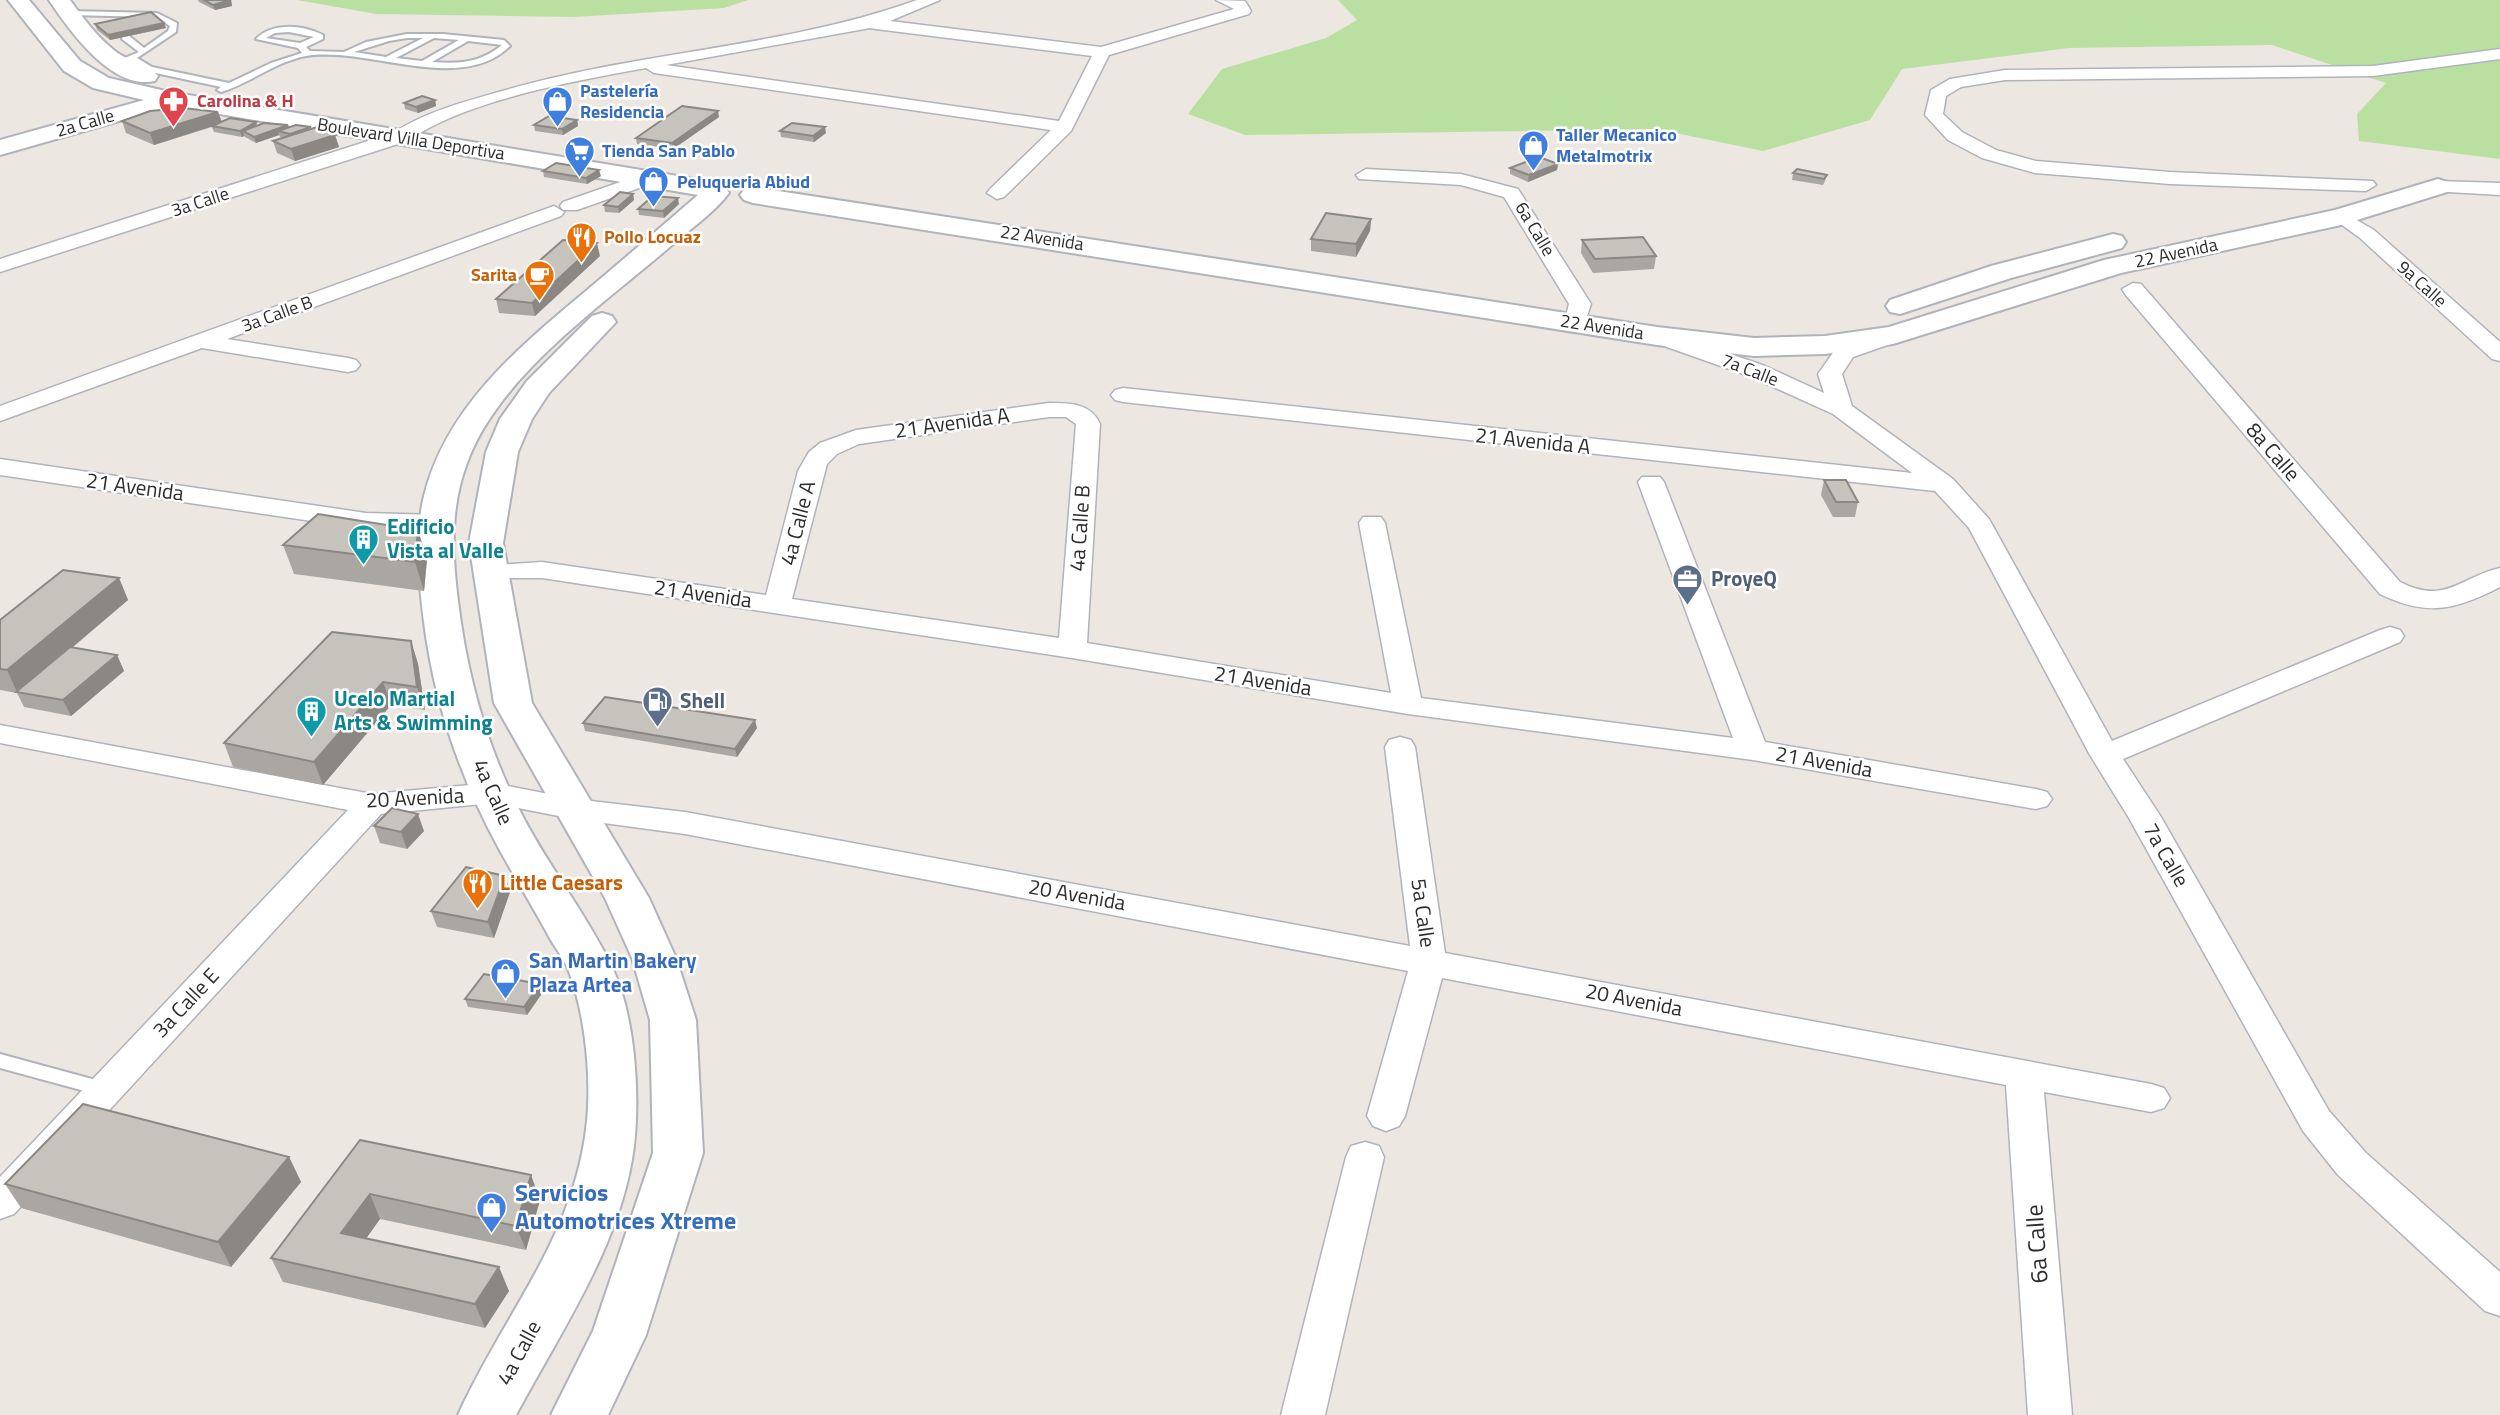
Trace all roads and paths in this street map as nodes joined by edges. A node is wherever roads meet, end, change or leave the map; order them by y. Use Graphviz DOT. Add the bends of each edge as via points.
graph roads {
  1 [pos="18,0"];
  2 [pos="932,0"];
  3 [pos="1224,0"];
  4 [pos="64,7"];
  5 [pos="94,14"];
  6 [pos="869,23"];
  7 [pos="111,26"];
  8 [pos="433,36"];
  9 [pos="125,37"];
  10 [pos="467,39"];
  11 [pos="304,50"];
  12 [pos="144,52"];
  13 [pos="348,52"];
  14 [pos="1102,52"];
  15 [pos="2500,54"];
  16 [pos="386,60"];
  17 [pos="125,61"];
  18 [pos="421,64"];
  19 [pos="636,64"];
  20 [pos="225,88"];
  21 [pos="170,99"];
  22 [pos="1065,127"];
  23 [pos="409,130"];
  24 [pos="0,148"];
  25 [pos="1366,175"];
  26 [pos="649,178"];
  27 [pos="735,185"];
  28 [pos="2366,185"];
  29 [pos="2438,187"];
  30 [pos="2500,189"];
  31 [pos="983,210"];
  32 [pos="2341,217"];
  33 [pos="2075,250"];
  34 [pos="0,266"];
  35 [pos="2114,266"];
  36 [pos="2133,289"];
  37 [pos="1577,314"];
  38 [pos="1893,335"];
  39 [pos="1657,336"];
  40 [pos="201,342"];
  41 [pos="2500,354"];
  42 [pos="348,365"];
  43 [pos="1123,395"];
  44 [pos="1841,408"];
  45 [pos="1076,412"];
  46 [pos="0,414"];
  47 [pos="829,447"];
  48 [pos="0,467"];
  49 [pos="1651,482"];
  50 [pos="1944,485"];
  51 [pos="437,523"];
  52 [pos="1372,523"];
  53 [pos="490,572"];
  54 [pos="2500,576"];
  55 [pos="777,605"];
  56 [pos="2390,636"];
  57 [pos="1072,649"];
  58 [pos="1408,705"];
  59 [pos="0,734"];
  60 [pos="1400,747"];
  61 [pos="1753,750"];
  62 [pos="2105,755"];
  63 [pos="492,793"];
  64 [pos="2036,799"];
  65 [pos="372,804"];
  66 [pos="574,808"];
  67 [pos="1429,960"];
  68 [pos="0,1061"];
  69 [pos="2024,1074"];
  70 [pos="105,1089"];
  71 [pos="2151,1098"];
  72 [pos="1386,1116"];
  73 [pos="1365,1157"];
  74 [pos="0,1203"];
  75 [pos="2500,1298"];
  76 [pos="486,1415"];
  77 [pos="579,1415"];
  78 [pos="1303,1415"];
  79 [pos="2050,1415"];
  1 -- 21 [label="main road, Boulevard Villa Deportiva" via="72,66 101,83"];
  2 -- 6 [label="street"];
  3 -- 14 [label="street" via="1242,6 1242,13"];
  4 -- 5 [label="lane"];
  4 -- 17 [label="main road, Boulevard Villa Deportiva" via="96,48"];
  5 -- 7 [label="lane"];
  5 -- 12 [label="lane" via="157,15 174,25 172,32"];
  6 -- 14 [label="street"];
  6 -- 19 [label="street, 3a Calle"];
  8 -- 10 [label="lane"];
  8 -- 13 [label="lane" via="395,35"];
  8 -- 16 [label="lane"];
  9 -- 12 [label="lane"];
  10 -- 18 [label="lane"];
  10 -- 18 [label="lane" via="506,46 480,61"];
  11 -- 11 [label="lane" via="265,40 260,39 281,30 320,37"];
  11 -- 13 [label="lane"];
  11 -- 20 [label="lane"];
  12 -- 17 [label="lane"];
  13 -- 16 [label="lane"];
  14 -- 22 [label="street"];
  15 -- 28 [label="street" via="2373,71 2005,75 1956,83 1937,94 1934,115 1955,136 1989,154 2035,167 2157,178"];
  16 -- 18 [label="lane"];
  17 -- 20 [label="main road, Boulevard Villa Deportiva" via="132,73"];
  19 -- 22 [label="street"];
  19 -- 23 [label="street, 3a Calle" via="564,78 445,113"];
  20 -- 23 [label="main road, Boulevard Villa Deportiva"];
  21 -- 23 [label="main road, Boulevard Villa Deportiva"];
  21 -- 24 [label="main road, 2a Calle"];
  22 -- 31 [label="street"];
  23 -- 26 [label="main road, Boulevard Villa Deportiva"];
  23 -- 27 [label="main road, Boulevard Villa Deportiva"];
  23 -- 34 [label="street, 3a Calle"];
  25 -- 37 [label="street, 6a Calle" via="1485,184 1511,193"];
  26 -- 27 [label="main road, Boulevard Villa Deportiva"];
  26 -- 40 [label="street, 3a Calle B"];
  27 -- 31 [label="main road, 22 Avenida"];
  27 -- 51 [label="main road, 4a Calle" via="530,353 499,385 454,456"];
  27 -- 53 [label="main road" via="567,355 516,419 502,452 487,523"];
  28 -- 29 [label="main road, 22 Avenida"];
  28 -- 33 [label="main road, 22 Avenida"];
  29 -- 30 [label="street"];
  29 -- 32 [label="main road, 22 Avenida"];
  31 -- 37 [label="main road, 22 Avenida"];
  32 -- 35 [label="main road, 22 Avenida"];
  32 -- 41 [label="street, 9a Calle" via="2367,234"];
  33 -- 35 [label="main road"];
  33 -- 37 [label="main road, 22 Avenida" via="1852,323 1776,327"];
  35 -- 38 [label="main road, 22 Avenida"];
  36 -- 54 [label="street, 8a Calle" via="2390,588 2421,601 2451,600"];
  37 -- 39 [label="main road, 22 Avenida"];
  38 -- 39 [label="main road, 22 Avenida" via="1825,345 1754,347"];
  38 -- 44 [label="street" via="1846,352 1830,374"];
  39 -- 44 [label="street, 7a Calle" via="1757,371"];
  40 -- 42 [label="street"];
  40 -- 46 [label="street, 3a Calle B"];
  43 -- 50 [label="street, 21 Avenida A"];
  44 -- 50 [label="street, 7a Calle"];
  45 -- 47 [label="street, 21 Avenida A" via="1049,410 856,437"];
  45 -- 57 [label="street, 4a Calle B" via="1088,424"];
  47 -- 55 [label="street, 4a Calle A" via="811,471"];
  48 -- 51 [label="street, 21 Avenida" via="366,521"];
  49 -- 61 [label="street"];
  50 -- 62 [label="street, 7a Calle" via="1980,525"];
  51 -- 63 [label="main road, 4a Calle" via="436,554 449,663 466,727"];
  52 -- 58 [label="street"];
  53 -- 55 [label="street, 21 Avenida" via="542,570"];
  53 -- 66 [label="main road" via="513,703"];
  55 -- 57 [label="street, 21 Avenida"];
  56 -- 62 [label="street"];
  57 -- 58 [label="street, 21 Avenida"];
  58 -- 61 [label="street, 21 Avenida"];
  59 -- 65 [label="street, 20 Avenida"];
  60 -- 67 [label="street, 5a Calle"];
  61 -- 64 [label="street, 21 Avenida"];
  62 -- 75 [label="street, 7a Calle" via="2145,817 2316,1121 2353,1164"];
  63 -- 65 [label="street, 20 Avenida"];
  63 -- 66 [label="street, 20 Avenida"];
  63 -- 76 [label="main road, 4a Calle" via="592,972 608,1056 612,1107 604,1175 585,1234"];
  65 -- 70 [label="street, 3a Calle E"];
  66 -- 67 [label="street, 20 Avenida" via="685,823"];
  66 -- 77 [label="main road" via="627,898 654,958 673,1020 678,1091 678,1153 620,1335"];
  67 -- 69 [label="street, 20 Avenida"];
  67 -- 72 [label="street, 5a Calle"];
  68 -- 70 [label="lane"];
  69 -- 71 [label="street, 20 Avenida"];
  69 -- 79 [label="street, 6a Calle"];
  70 -- 74 [label="street, 3a Calle E"];
  73 -- 78 [label="street"];
}
